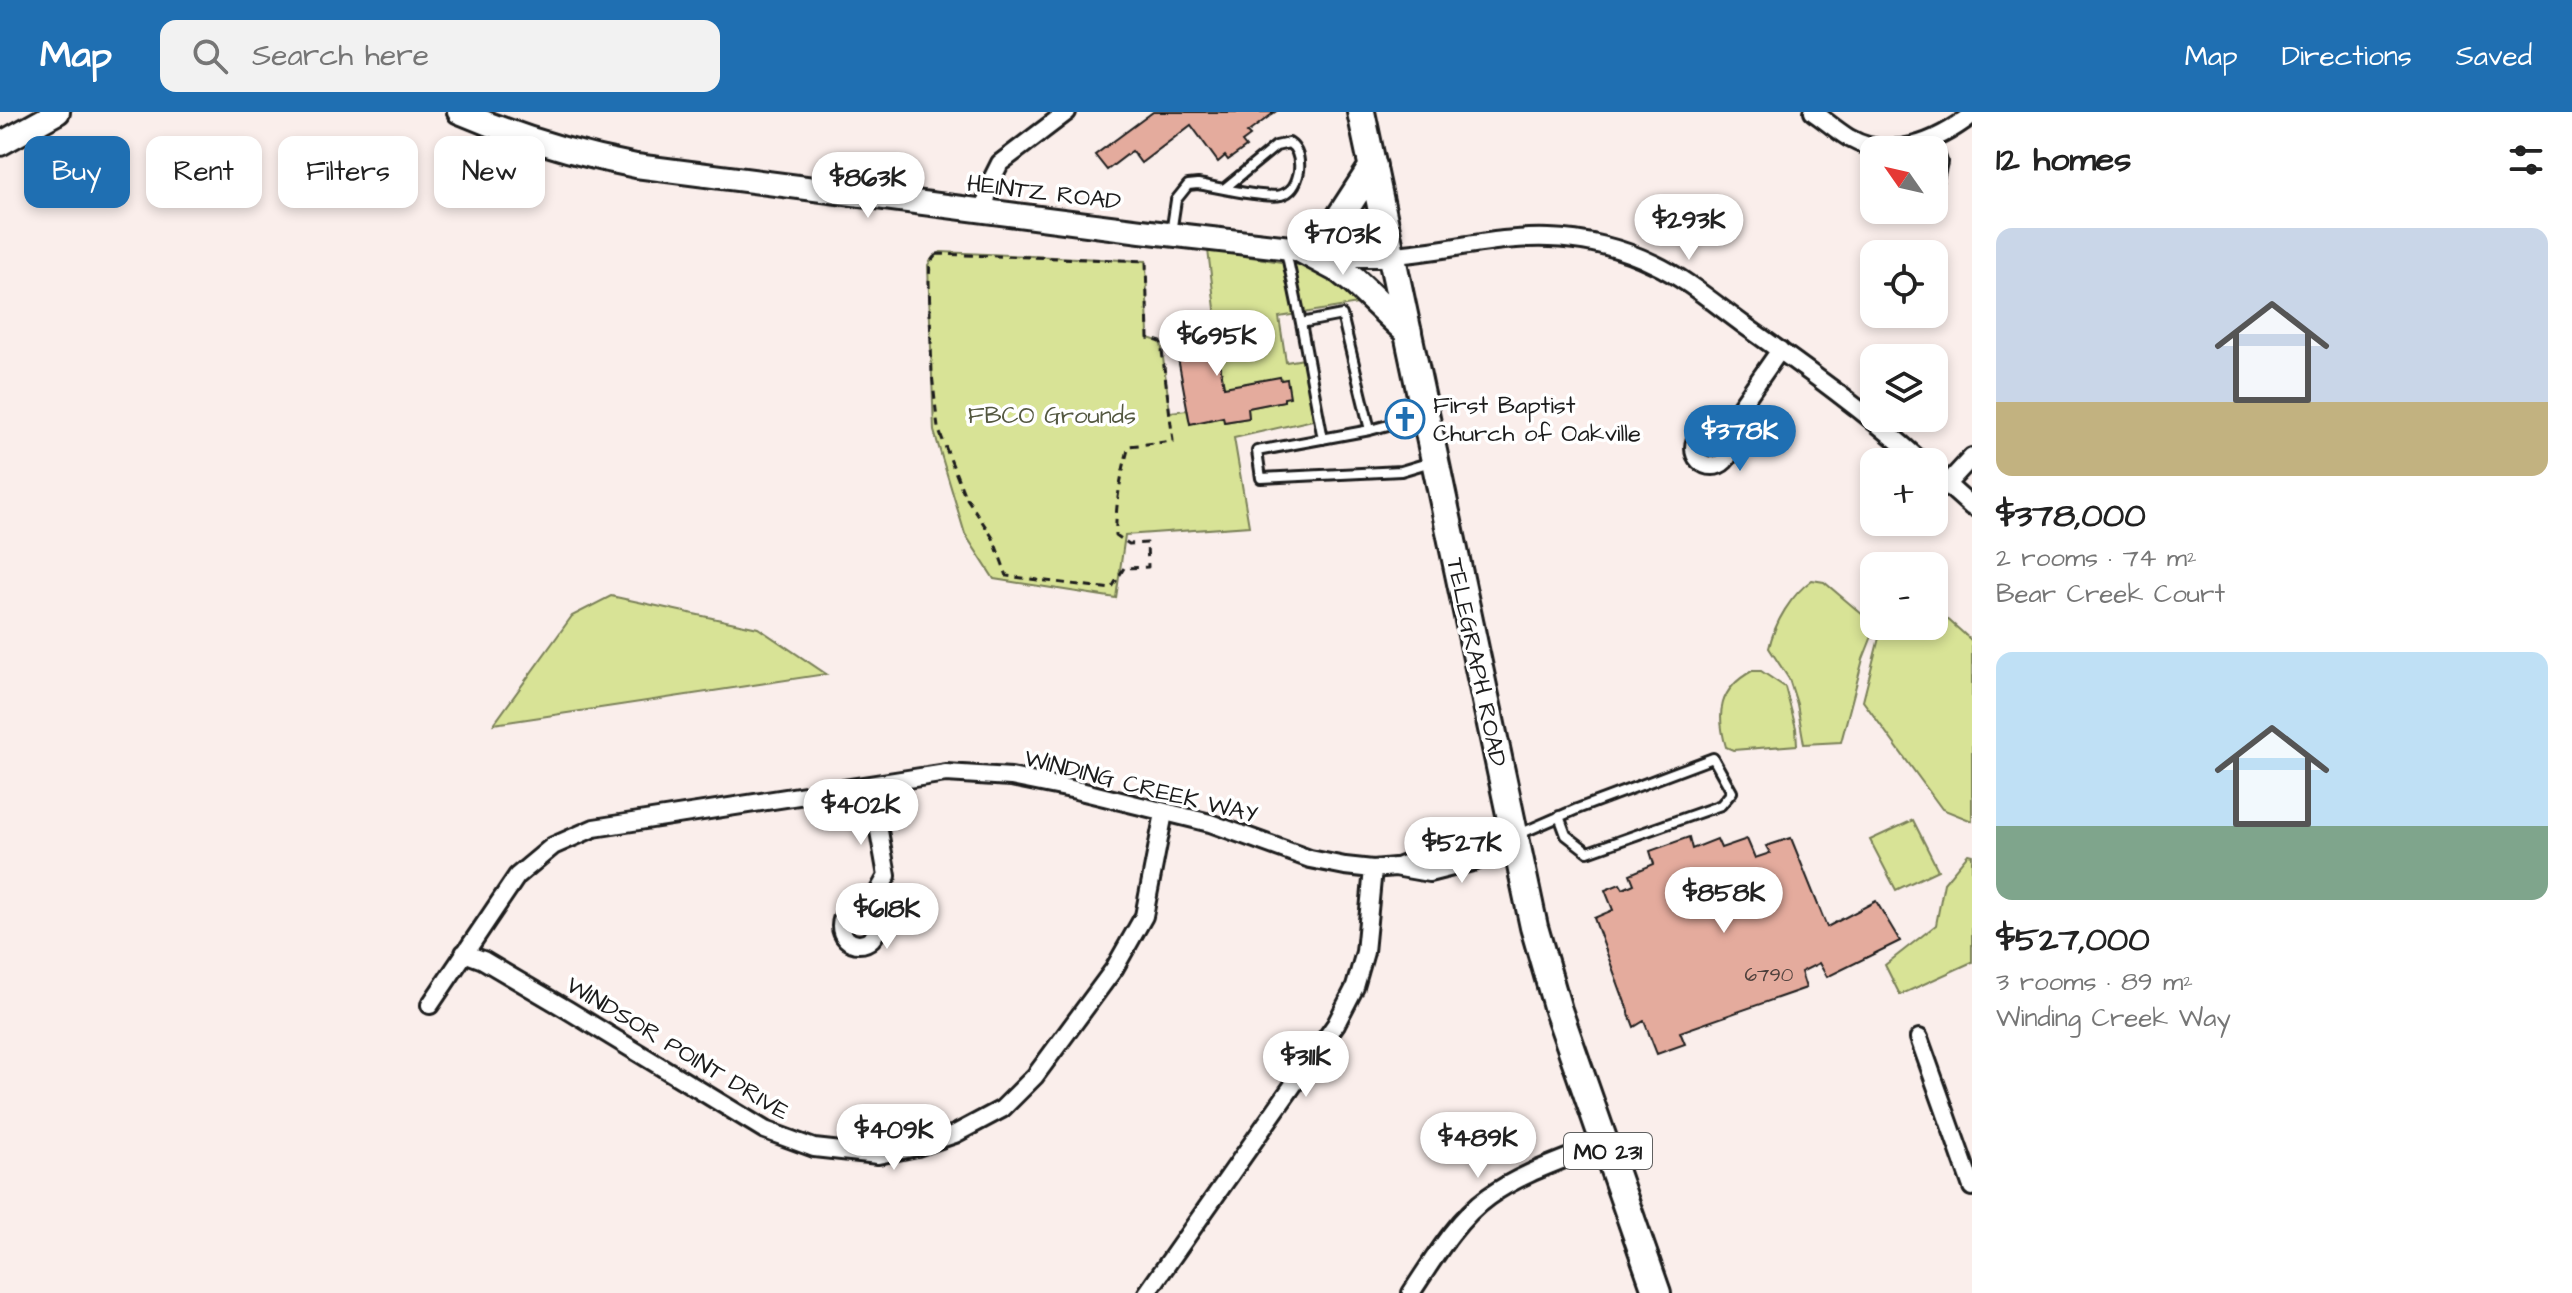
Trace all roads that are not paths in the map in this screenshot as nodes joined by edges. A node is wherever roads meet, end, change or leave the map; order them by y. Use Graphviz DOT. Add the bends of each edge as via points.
graph roads {
  1 [pos="58,112"];
  2 [pos="459,112"];
  3 [pos="1067,112"];
  4 [pos="1361,112"];
  5 [pos="1813,112"];
  6 [pos="1972,115"];
  7 [pos="1945,136"];
  8 [pos="1860,142"];
  9 [pos="0,144"];
  10 [pos="1373,166"];
  11 [pos="1225,188"];
  12 [pos="984,211"];
  13 [pos="1170,234"];
  14 [pos="1291,247"];
  15 [pos="1392,255"];
  16 [pos="1301,323"];
  17 [pos="1408,332"];
  18 [pos="1780,350"];
  19 [pos="1425,415"];
  20 [pos="1370,430"];
  21 [pos="1722,433"];
  22 [pos="1323,439"];
  23 [pos="1905,448"];
  24 [pos="1972,457"];
  25 [pos="1435,461"];
  26 [pos="1948,474"];
  27 [pos="1948,486"];
  28 [pos="1972,507"];
  29 [pos="871,786"];
  30 [pos="1164,813"];
  31 [pos="1559,816"];
  32 [pos="1513,837"];
  33 [pos="1373,869"];
  34 [pos="868,910"];
  35 [pos="464,953"];
  36 [pos="430,1005"];
  37 [pos="1919,1038"];
  38 [pos="1605,1143"];
  39 [pos="1972,1187"];
  40 [pos="1147,1293"];
  41 [pos="1411,1293"];
  42 [pos="1657,1293"];
  1 -- 9 [label="street"];
  2 -- 12 [label="street, HEINTZ ROAD" via="542,144 636,166"];
  3 -- 12 [label="street" via="1000,163"];
  4 -- 10 [label="main road, TELEGRAPH ROAD / MO 231"];
  5 -- 8 [label="street"];
  6 -- 7 [label="street"];
  10 -- 14 [label="main road" via="1338,220"];
  10 -- 15 [label="main road, TELEGRAPH ROAD / MO 231"];
  11 -- 11 [label="lane" via="1283,195 1298,179 1296,149 1289,143 1276,146"];
  11 -- 13 [label="lane" via="1198,184 1182,190"];
  12 -- 13 [label="street, HEINTZ ROAD"];
  13 -- 14 [label="street, HEINTZ ROAD"];
  14 -- 15 [label="street, HEINTZ ROAD"];
  14 -- 16 [label="lane"];
  14 -- 17 [label="main road" via="1347,275"];
  15 -- 17 [label="main road, TELEGRAPH ROAD / MO 231"];
  15 -- 18 [label="street" via="1518,238 1611,247 1654,264"];
  16 -- 20 [label="lane" via="1342,315"];
  16 -- 22 [label="lane"];
  17 -- 19 [label="main road, TELEGRAPH ROAD / MO 231"];
  18 -- 21 [label="street"];
  18 -- 23 [label="street"];
  19 -- 20 [label="lane"];
  19 -- 25 [label="main road, TELEGRAPH ROAD / MO 231"];
  20 -- 22 [label="lane"];
  22 -- 25 [label="lane" via="1257,451 1261,478 1401,471"];
  24 -- 26 [label="street"];
  25 -- 32 [label="main road, TELEGRAPH ROAD / MO 231"];
  27 -- 28 [label="street"];
  29 -- 30 [label="street, WINDING CREEK WAY" via="946,773 1011,777"];
  29 -- 34 [label="street" via="887,876"];
  29 -- 35 [label="street, WINDING CREEK WAY" via="594,828 553,846 517,876"];
  30 -- 33 [label="street, WINDING CREEK WAY" via="1240,832 1310,859"];
  30 -- 35 [label="street, WINDSOR POINT DRIVE" via="1144,916 1114,969 1035,1076 1002,1109 978,1122 891,1153 814,1148 765,1130"];
  31 -- 31 [label="lane" via="1713,758 1732,792 1721,805 1588,852 1566,835"];
  31 -- 32 [label="lane"];
  32 -- 33 [label="street, WINDING CREEK WAY" via="1469,839 1395,867"];
  32 -- 38 [label="main road, TELEGRAPH ROAD / MO 231" via="1543,962"];
  33 -- 40 [label="street" via="1365,952 1336,1024"];
  35 -- 36 [label="street, WINDING CREEK WAY"];
  37 -- 39 [label="street"];
  38 -- 41 [label="street" via="1486,1198"];
  38 -- 42 [label="main road, TELEGRAPH ROAD / MO 231"];
}
